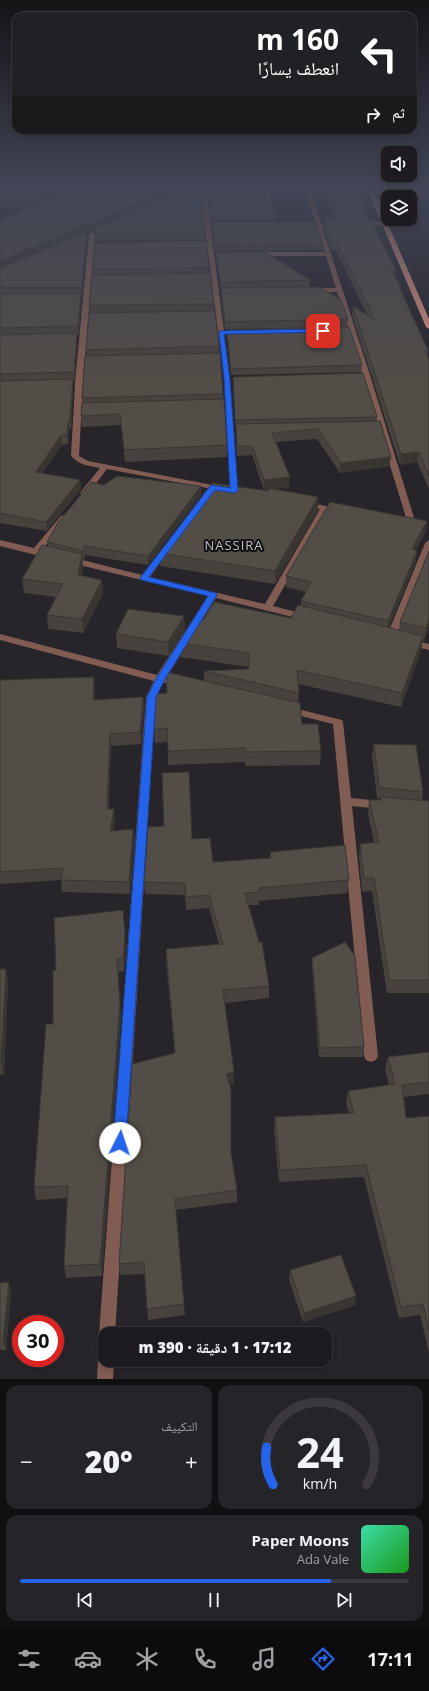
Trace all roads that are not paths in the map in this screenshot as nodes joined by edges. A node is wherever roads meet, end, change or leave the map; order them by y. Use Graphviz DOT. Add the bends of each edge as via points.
graph roads {
  1 [pos="94,253"];
  2 [pos="398,253"];
  3 [pos="250,254"];
  4 [pos="327,254"];
  5 [pos="211,255"];
  6 [pos="219,255"];
  7 [pos="206,277"];
  8 [pos="214,277"];
  9 [pos="308,290"];
  10 [pos="339,290"];
  11 [pos="216,292"];
  12 [pos="224,292"];
  13 [pos="211,315"];
  14 [pos="219,315"];
  15 [pos="429,327"];
  16 [pos="344,330"];
  17 [pos="352,330"];
  18 [pos="221,333"];
  19 [pos="229,333"];
  20 [pos="224,357"];
  21 [pos="216,358"];
  22 [pos="105,467"];
  23 [pos="80,497"];
  24 [pos="294,502"];
  25 [pos="325,508"];
  26 [pos="70,509"];
  27 [pos="346,512"];
  28 [pos="411,524"];
  29 [pos="172,542"];
  30 [pos="0,543"];
  31 [pos="429,543"];
  32 [pos="36,552"];
  33 [pos="144,578"];
  34 [pos="213,595"];
  35 [pos="266,608"];
  36 [pos="311,618"];
  37 [pos="0,637"];
  38 [pos="429,647"];
  39 [pos="160,679"];
  40 [pos="176,683"];
  41 [pos="276,707"];
  42 [pos="346,801"];
  43 [pos="391,806"];
  44 [pos="371,1056"];
  45 [pos="107,1327"];
  46 [pos="106,1367"];
  47 [pos="105,1379"];
  1 -- 22 [label="street" via="92,279 82,299 89,317 79,338 85,360 75,385 82,410 75,456 86,463"];
  2 -- 15 [label="main road"];
  3 -- 4 [label="street"];
  4 -- 10 [label="street"];
  5 -- 6 [label="street"];
  5 -- 8 [label="street"];
  7 -- 8 [label="street"];
  8 -- 11 [label="street"];
  9 -- 10 [label="street"];
  10 -- 17 [label="street"];
  11 -- 12 [label="street"];
  11 -- 14 [label="street"];
  13 -- 14 [label="street"];
  14 -- 18 [label="street"];
  16 -- 17 [label="street"];
  17 -- 28 [label="street" via="378,427"];
  18 -- 19 [label="street"];
  18 -- 20 [label="street"];
  20 -- 21 [label="street"];
  20 -- 22 [label="street" via="231,379 225,407 234,430 238,491 211,490"];
  22 -- 23 [label="street"];
  24 -- 25 [label="street"];
  25 -- 27 [label="street"];
  25 -- 35 [label="street"];
  26 -- 32 [label="street"];
  29 -- 33 [label="street"];
  30 -- 32 [label="street"];
  31 -- 38 [label="street" via="388,637"];
  32 -- 33 [label="street"];
  33 -- 34 [label="street"];
  34 -- 35 [label="street"];
  34 -- 39 [label="street"];
  35 -- 36 [label="street"];
  37 -- 39 [label="street"];
  39 -- 40 [label="street"];
  39 -- 45 [label="street" via="151,697"];
  41 -- 42 [label="street" via="338,722"];
  42 -- 43 [label="street"];
  42 -- 44 [label="street"];
  46 -- 47 [label="street"];
}
